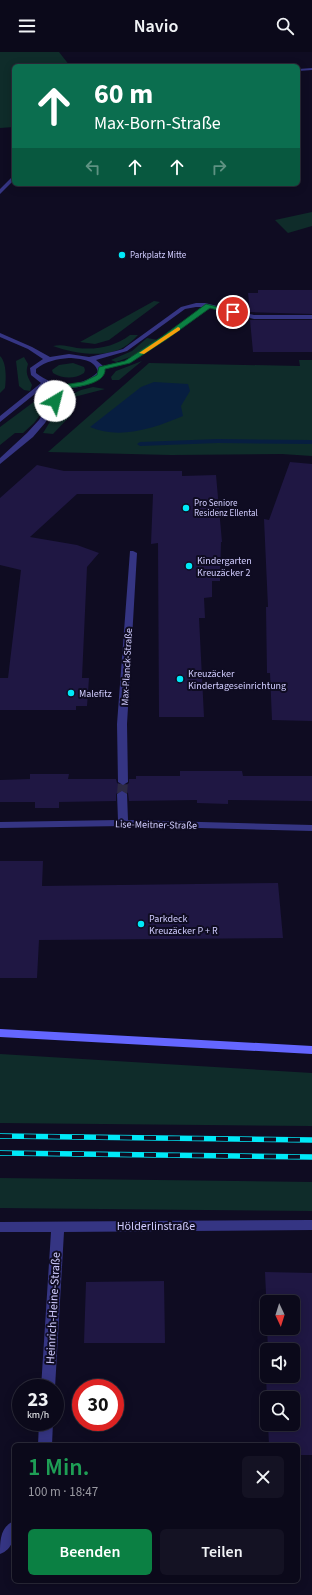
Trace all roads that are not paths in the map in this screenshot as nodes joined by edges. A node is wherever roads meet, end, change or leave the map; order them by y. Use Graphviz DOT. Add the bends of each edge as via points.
graph roads {
  1 [pos="300,70"];
  2 [pos="312,70"];
  3 [pos="12,179"];
  4 [pos="0,192"];
  5 [pos="208,306"];
  6 [pos="312,317"];
  7 [pos="0,336"];
  8 [pos="48,359"];
  9 [pos="89,359"];
  10 [pos="102,368"];
  11 [pos="45,383"];
  12 [pos="64,386"];
  13 [pos="0,420"];
  14 [pos="0,462"];
  15 [pos="133,553"];
  16 [pos="123,782"];
  17 [pos="122,794"];
  18 [pos="123,823"];
  19 [pos="0,825"];
  20 [pos="312,828"];
  21 [pos="0,1033"];
  22 [pos="312,1050"];
  23 [pos="312,1225"];
  24 [pos="0,1227"];
  25 [pos="58,1227"];
  26 [pos="49,1379"];
  27 [pos="46,1431"];
  28 [pos="45,1443"];
  29 [pos="12,1531"];
  30 [pos="0,1547"];
  1 -- 2 [label="street"];
  3 -- 4 [label="street"];
  5 -- 6 [label="street" via="254,317"];
  5 -- 9 [label="street" via="183,308 118,353"];
  5 -- 10 [label="street" via="127,362"];
  7 -- 8 [label="street" via="30,348"];
  8 -- 9 [label="street" via="69,356"];
  8 -- 11 [label="street" via="33,368 33,374"];
  9 -- 10 [label="street"];
  10 -- 12 [label="street" via="102,372 93,381"];
  11 -- 12 [label="street"];
  11 -- 13 [label="street"];
  12 -- 14 [label="street" via="42,421"];
  15 -- 16 [label="street, Max-Planck-Straße" via="122,724"];
  17 -- 18 [label="street"];
  18 -- 19 [label="street, Lise-Meitner-Straße"];
  18 -- 20 [label="street, Lise-Meitner-Straße"];
  21 -- 22 [label="main road"];
  23 -- 25 [label="street, Hölderlinstraße"];
  24 -- 25 [label="street, Hölderlinstraße"];
  25 -- 26 [label="street, Heinrich-Heine-Straße"];
  27 -- 28 [label="street"];
  29 -- 30 [label="street"];
}
